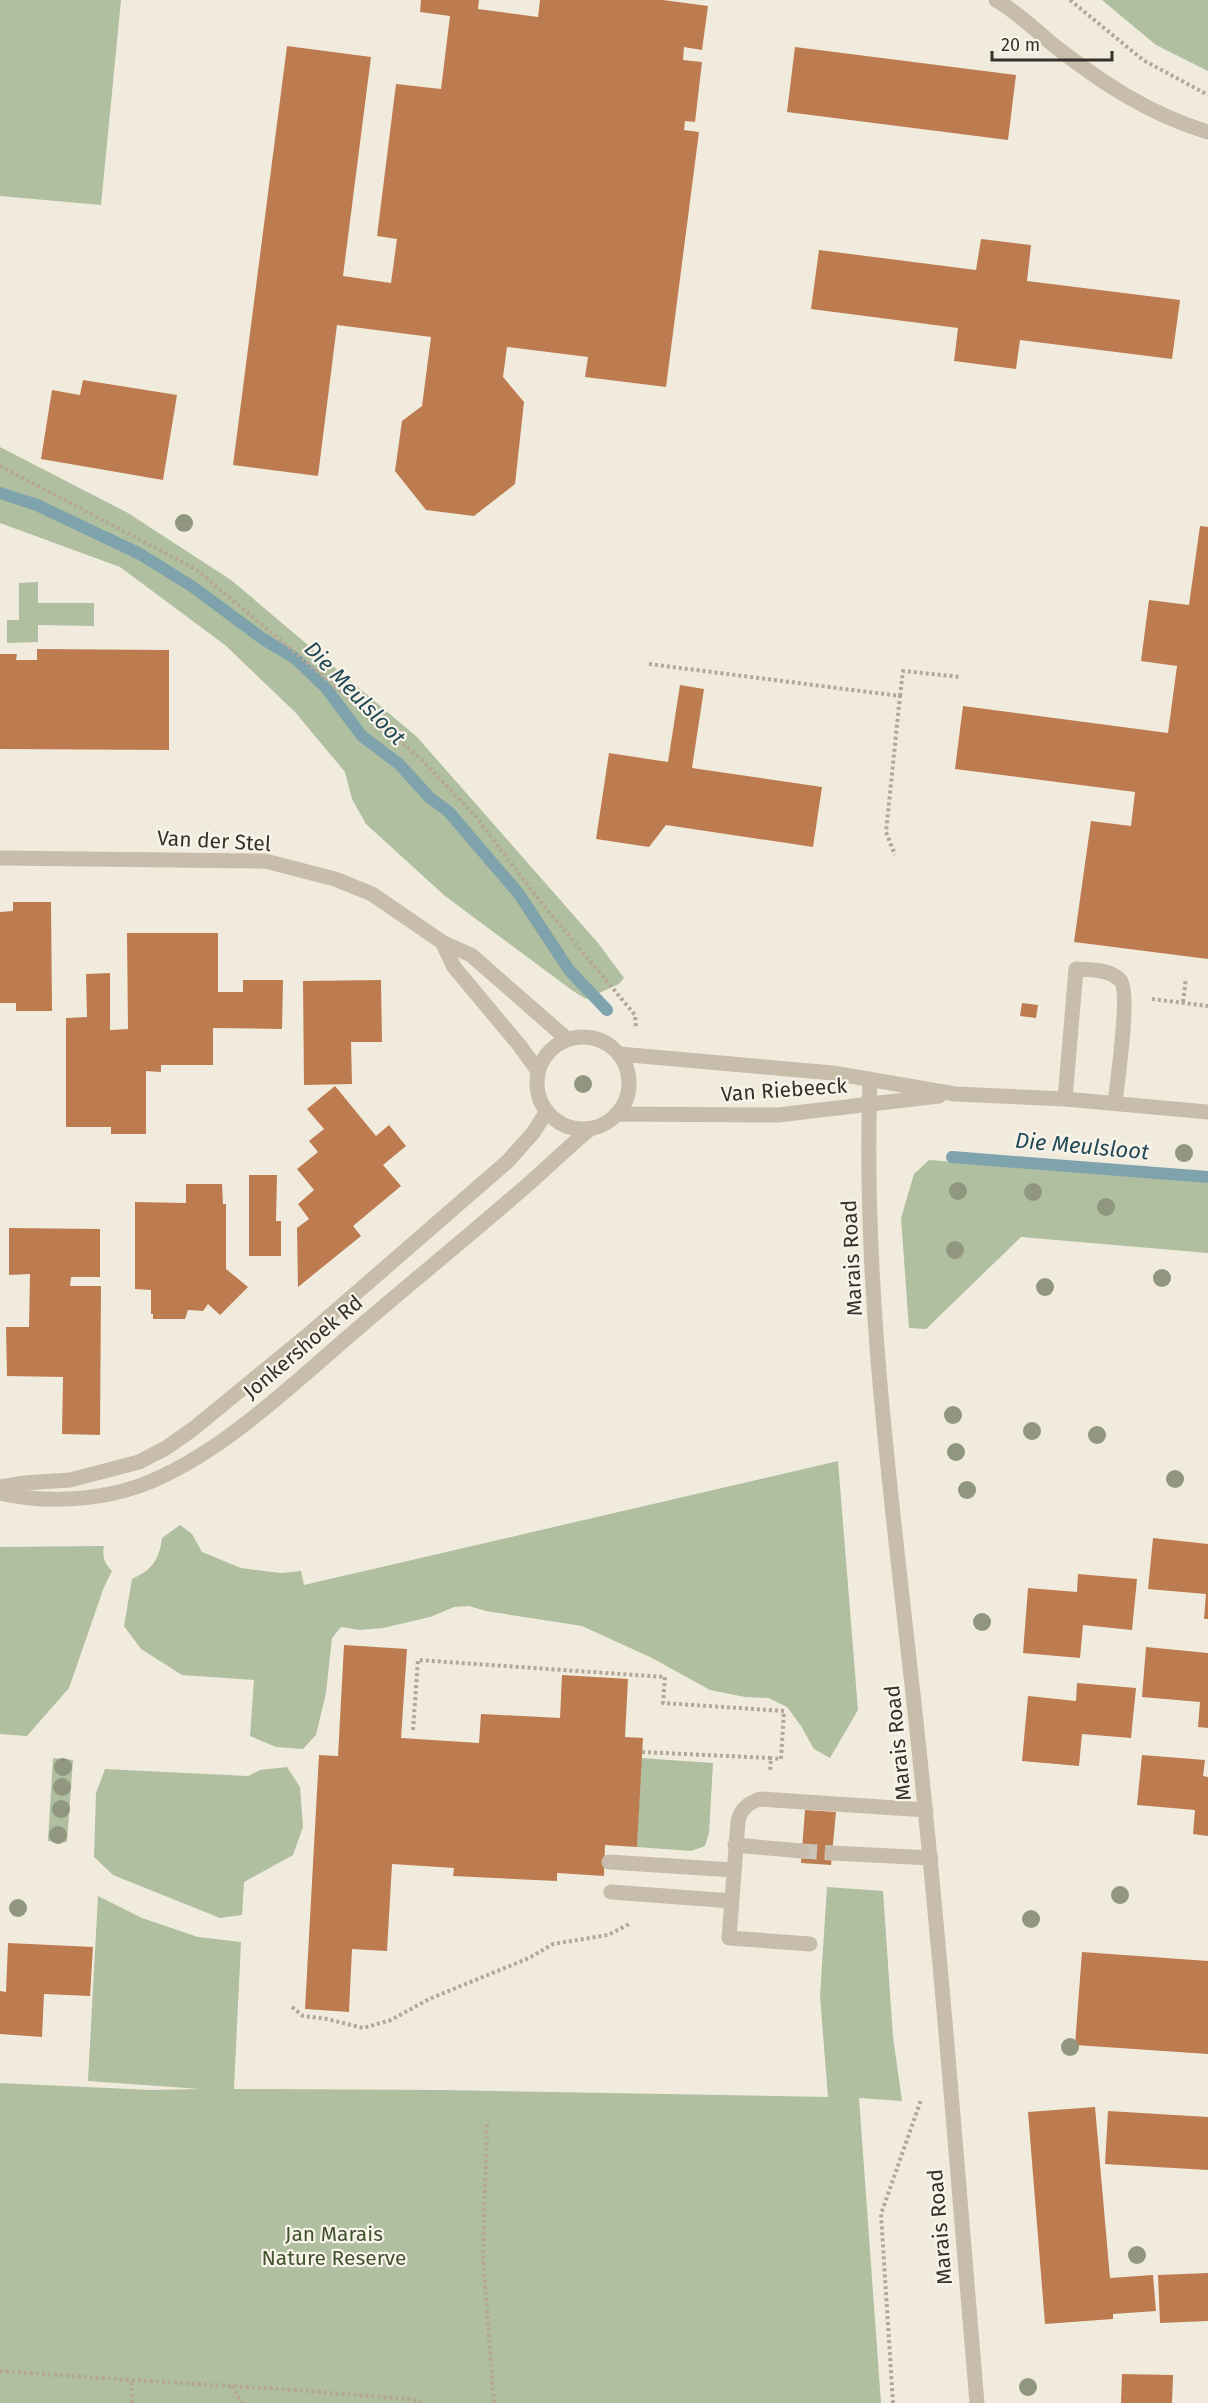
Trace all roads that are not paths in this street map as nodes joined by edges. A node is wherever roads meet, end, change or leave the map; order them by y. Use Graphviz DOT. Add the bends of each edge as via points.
graph roads {
  1 [pos="996,0"];
  2 [pos="1208,132"];
  3 [pos="0,858"];
  4 [pos="442,942"];
  5 [pos="567,1039"];
  6 [pos="619,1054"];
  7 [pos="538,1071"];
  8 [pos="870,1079"];
  9 [pos="955,1094"];
  10 [pos="1065,1099"];
  11 [pos="1115,1103"];
  12 [pos="869,1105"];
  13 [pos="547,1111"];
  14 [pos="1208,1112"];
  15 [pos="616,1114"];
  16 [pos="589,1130"];
  17 [pos="0,1487"];
  18 [pos="0,1493"];
  19 [pos="926,1810"];
  20 [pos="735,1845"];
  21 [pos="802,1851"];
  22 [pos="832,1853"];
  23 [pos="931,1858"];
  24 [pos="609,1862"];
  25 [pos="734,1870"];
  26 [pos="611,1892"];
  27 [pos="732,1901"];
  28 [pos="810,1944"];
  29 [pos="976,2403"];
  1 -- 2 [label="street" via="1122,94 1152,111"];
  3 -- 4 [label="street, Van der Stel" via="265,861 335,879 372,894"];
  4 -- 5 [label="street, Van der Stel" via="471,956"];
  4 -- 7 [label="street" via="454,968"];
  5 -- 6 [label="street" via="596,1039"];
  5 -- 7 [label="street" via="549,1052"];
  6 -- 8 [label="street, Van Riebeeck"];
  6 -- 15 [label="street" via="625,1065 628,1091"];
  7 -- 13 [label="street" via="538,1092"];
  8 -- 9 [label="street, Van Riebeeck"];
  8 -- 12 [label="street, Marais Road"];
  9 -- 10 [label="street, Van Riebeeck"];
  9 -- 12 [label="street, Van Riebeeck"];
  10 -- 11 [label="street, Van Riebeeck"];
  10 -- 11 [label="street" via="1076,969 1107,972 1124,985"];
  11 -- 14 [label="street, Van Riebeeck"];
  12 -- 15 [label="street, Van Riebeeck" via="778,1115"];
  12 -- 19 [label="street, Marais Road" via="869,1227 879,1371"];
  13 -- 16 [label="street" via="570,1126"];
  13 -- 17 [label="street, Jonkershoek Rd" via="507,1162 309,1334 166,1448 139,1462 70,1480"];
  15 -- 16 [label="street"];
  16 -- 18 [label="street, Jonkershoek Rd" via="259,1411 185,1464 137,1486 108,1493 57,1500"];
  19 -- 20 [label="street" via="760,1799 739,1814"];
  19 -- 23 [label="street, Marais Road"];
  20 -- 21 [label="street"];
  20 -- 25 [label="street"];
  22 -- 23 [label="street"];
  23 -- 29 [label="street, Marais Road"];
  24 -- 25 [label="street"];
  25 -- 27 [label="street"];
  26 -- 27 [label="street"];
  27 -- 28 [label="street" via="729,1938"];
}
